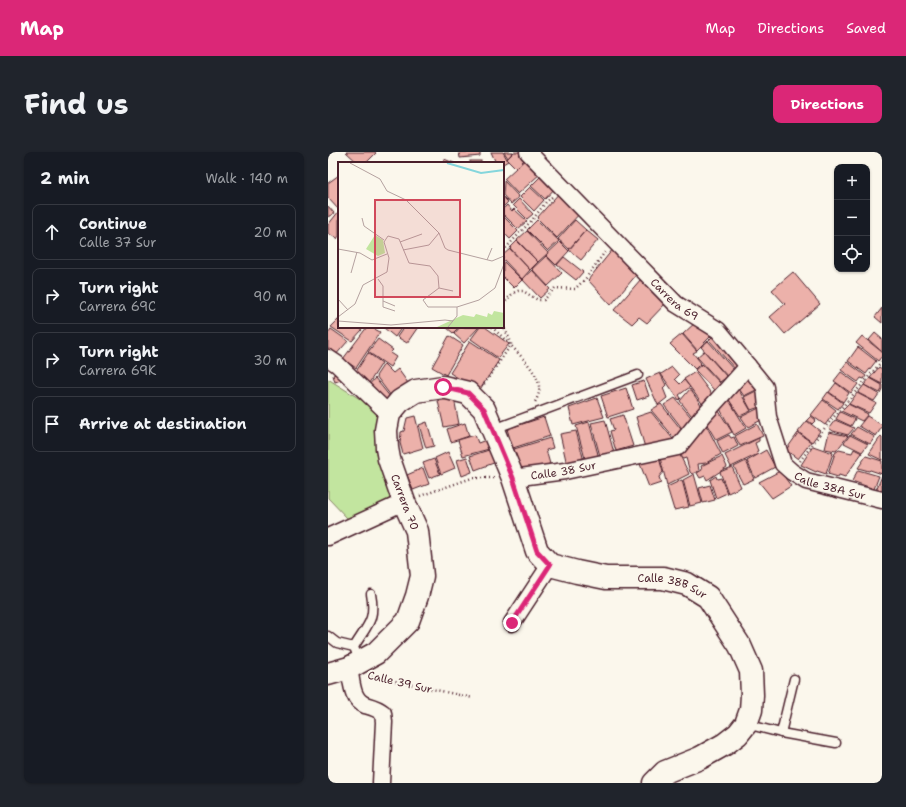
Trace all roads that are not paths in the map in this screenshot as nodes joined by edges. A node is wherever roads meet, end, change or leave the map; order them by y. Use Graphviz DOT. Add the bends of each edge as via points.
graph roads {
  1 [pos="528,152"];
  2 [pos="328,358"];
  3 [pos="748,366"];
  4 [pos="638,375"];
  5 [pos="389,414"];
  6 [pos="494,429"];
  7 [pos="787,468"];
  8 [pos="513,478"];
  9 [pos="882,500"];
  10 [pos="404,502"];
  11 [pos="328,537"];
  12 [pos="550,565"];
  13 [pos="371,594"];
  14 [pos="512,623"];
  15 [pos="328,636"];
  16 [pos="354,659"];
  17 [pos="328,674"];
  18 [pos="794,679"];
  19 [pos="746,724"];
  20 [pos="781,733"];
  21 [pos="836,743"];
  22 [pos="380,783"];
  23 [pos="654,783"];
  1 -- 3 [label="street, Carrera 69" via="676,304 718,330"];
  2 -- 5 [label="street"];
  3 -- 7 [label="street, Carrera 69" via="765,387 768,417"];
  3 -- 8 [label="street, Calle 38 Sur" via="678,447 565,471"];
  4 -- 6 [label="lane"];
  5 -- 6 [label="main road" via="400,401 416,391 443,387 468,393 484,409"];
  5 -- 10 [label="main road, Carrera 70" via="386,430 387,448"];
  6 -- 8 [label="main road"];
  7 -- 9 [label="street, Calle 38A Sur" via="806,481"];
  8 -- 12 [label="main road" via="537,551"];
  10 -- 11 [label="street"];
  10 -- 16 [label="main road, Carrera 70" via="418,531 422,576 418,596 408,621 376,653"];
  12 -- 14 [label="street"];
  12 -- 19 [label="main road, Calle 38B Sur" via="606,578 663,578 686,584 708,597 740,646 751,671 751,710"];
  13 -- 16 [label="lane" via="372,617"];
  15 -- 16 [label="lane"];
  16 -- 17 [label="main road"];
  16 -- 22 [label="street" via="354,694 357,700 383,713"];
  18 -- 20 [label="lane"];
  19 -- 20 [label="lane"];
  19 -- 23 [label="main road" via="725,744 700,758 665,772"];
  20 -- 21 [label="lane"];
}
